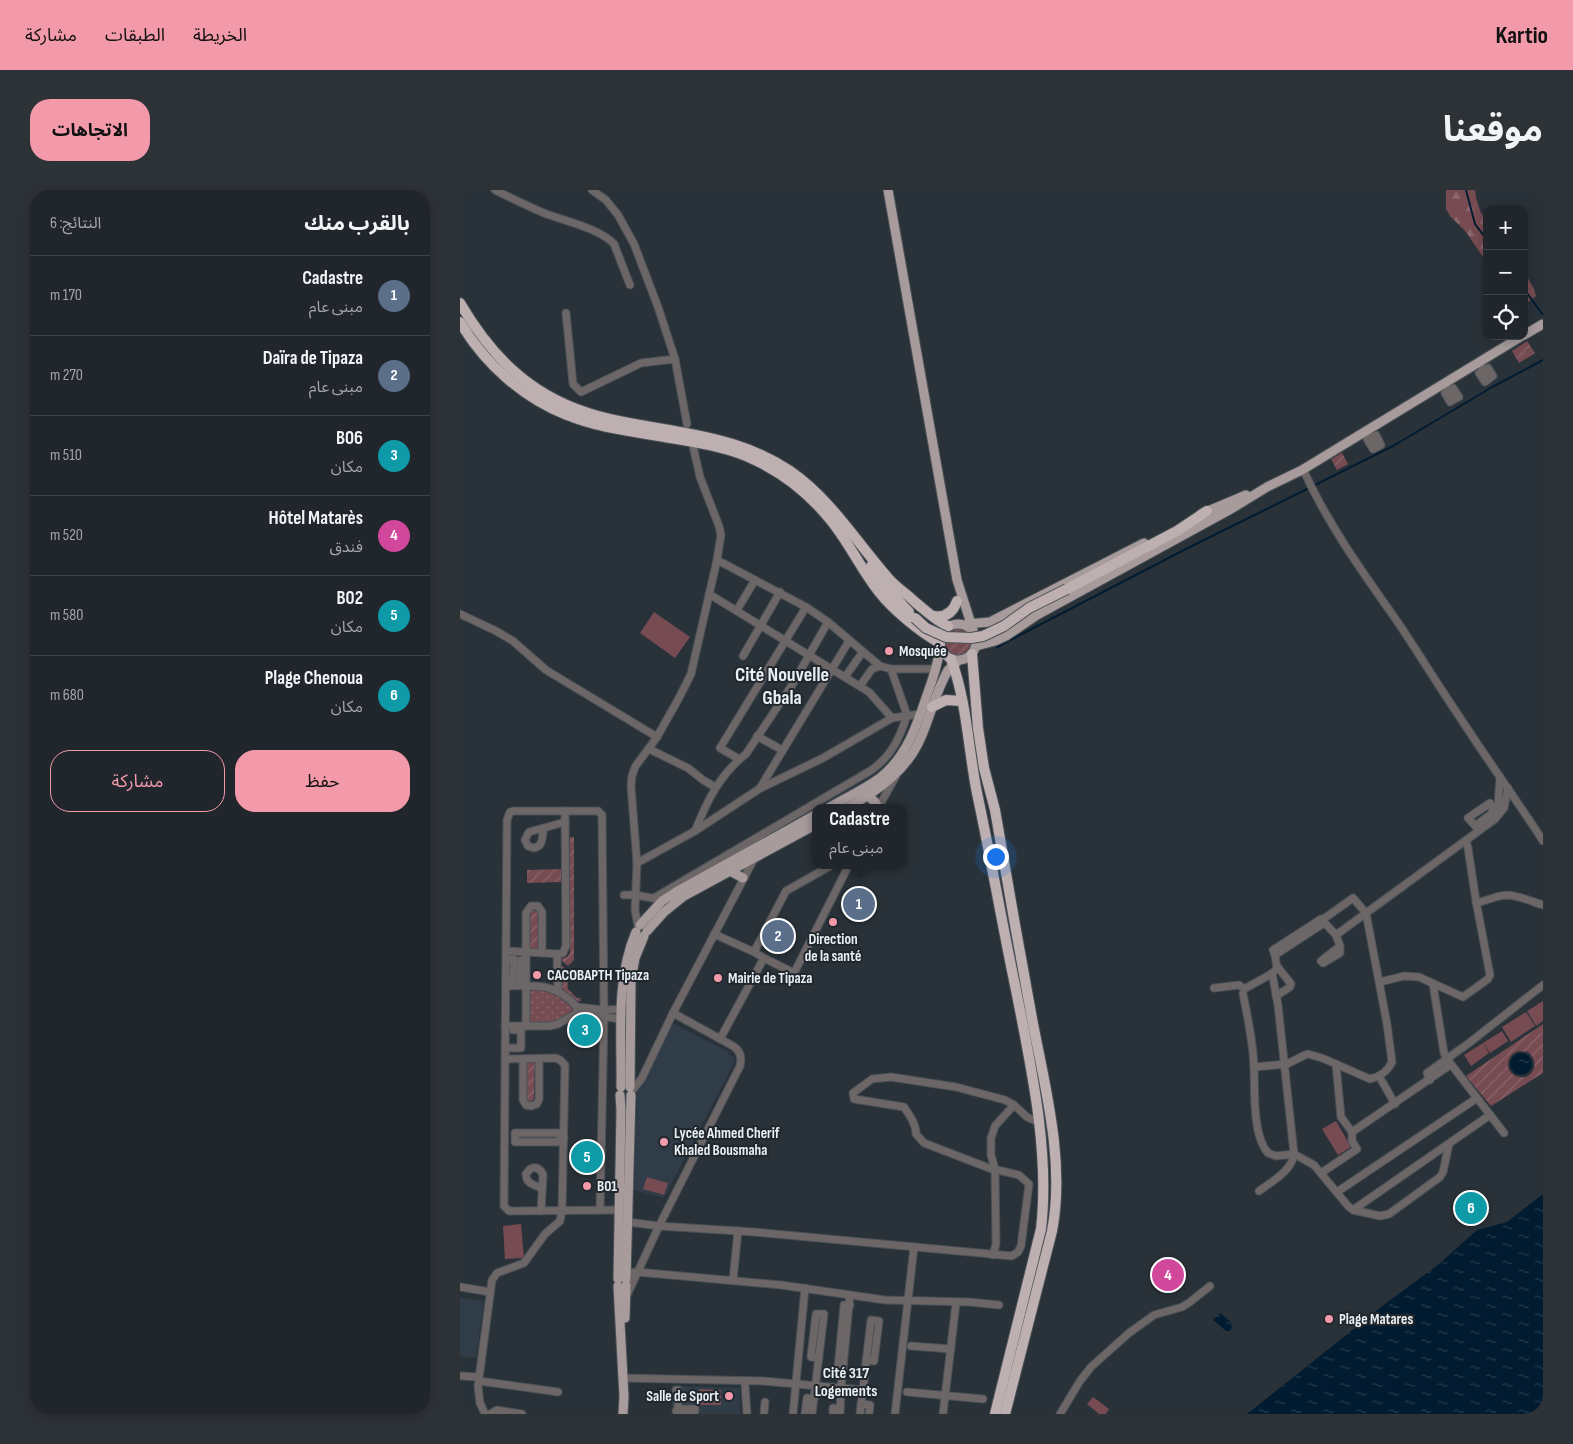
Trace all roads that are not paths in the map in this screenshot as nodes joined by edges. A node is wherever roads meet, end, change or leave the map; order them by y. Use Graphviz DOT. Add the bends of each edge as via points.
graph roads {
  1 [pos="495,190"];
  2 [pos="592,190"];
  3 [pos="605,190"];
  4 [pos="888,190"];
  5 [pos="606,200"];
  6 [pos="630,286"];
  7 [pos="460,303"];
  8 [pos="566,313"];
  9 [pos="460,322"];
  10 [pos="1543,324"];
  11 [pos="1528,333"];
  12 [pos="1517,340"];
  13 [pos="675,359"];
  14 [pos="1482,366"];
  15 [pos="1489,379"];
  16 [pos="1447,386"];
  17 [pos="1455,399"];
  18 [pos="687,424"];
  19 [pos="1369,434"];
  20 [pos="693,446"];
  21 [pos="1377,447"];
  22 [pos="1304,469"];
  23 [pos="1267,487"];
  24 [pos="1207,511"];
  25 [pos="1178,537"];
  26 [pos="860,544"];
  27 [pos="853,553"];
  28 [pos="1126,558"];
  29 [pos="717,560"];
  30 [pos="755,580"];
  31 [pos="957,580"];
  32 [pos="881,582"];
  33 [pos="780,592"];
  34 [pos="709,594"];
  35 [pos="958,601"];
  36 [pos="806,607"];
  37 [pos="737,610"];
  38 [pos="460,614"];
  39 [pos="933,616"];
  40 [pos="828,622"];
  41 [pos="951,625"];
  42 [pos="760,626"];
  43 [pos="969,626"];
  44 [pos="784,641"];
  45 [pos="849,641"];
  46 [pos="940,645"];
  47 [pos="974,650"];
  48 [pos="862,653"];
  49 [pos="809,655"];
  50 [pos="743,656"];
  51 [pos="954,661"];
  52 [pos="880,666"];
  53 [pos="891,669"];
  54 [pos="936,669"];
  55 [pos="832,670"];
  56 [pos="845,678"];
  57 [pos="860,686"];
  58 [pos="962,701"];
  59 [pos="932,707"];
  60 [pos="920,714"];
  61 [pos="907,715"];
  62 [pos="892,718"];
  63 [pos="758,736"];
  64 [pos="657,737"];
  65 [pos="649,749"];
  66 [pos="782,750"];
  67 [pos="739,759"];
  68 [pos="897,774"];
  69 [pos="1500,777"];
  70 [pos="715,787"];
  71 [pos="759,788"];
  72 [pos="1508,788"];
  73 [pos="868,796"];
  74 [pos="816,804"];
  75 [pos="835,804"];
  76 [pos="854,804"];
  77 [pos="876,804"];
  78 [pos="880,804"];
  79 [pos="1495,805"];
  80 [pos="812,806"];
  81 [pos="565,811"];
  82 [pos="812,817"];
  83 [pos="565,822"];
  84 [pos="1491,822"];
  85 [pos="1475,826"];
  86 [pos="544,828"];
  87 [pos="812,828"];
  88 [pos="695,830"];
  89 [pos="1466,840"];
  90 [pos="1543,841"];
  91 [pos="754,858"];
  92 [pos="637,863"];
  93 [pos="826,869"];
  94 [pos="846,869"];
  95 [pos="730,871"];
  96 [pos="743,878"];
  97 [pos="624,895"];
  98 [pos="636,895"];
  99 [pos="658,900"];
  100 [pos="1476,903"];
  101 [pos="1543,906"];
  102 [pos="1366,913"];
  103 [pos="1323,921"];
  104 [pos="641,930"];
  105 [pos="714,934"];
  106 [pos="1336,935"];
  107 [pos="1340,946"];
  108 [pos="754,952"];
  109 [pos="542,953"];
  110 [pos="557,954"];
  111 [pos="506,955"];
  112 [pos="526,956"];
  113 [pos="764,958"];
  114 [pos="1277,966"];
  115 [pos="1272,973"];
  116 [pos="506,982"];
  117 [pos="1380,982"];
  118 [pos="526,983"];
  119 [pos="1434,984"];
  120 [pos="1543,985"];
  121 [pos="1214,988"];
  122 [pos="1246,990"];
  123 [pos="558,991"];
  124 [pos="1276,996"];
  125 [pos="621,1009"];
  126 [pos="577,1010"];
  127 [pos="604,1013"];
  128 [pos="673,1013"];
  129 [pos="621,1019"];
  130 [pos="526,1026"];
  131 [pos="505,1028"];
  132 [pos="720,1038"];
  133 [pos="505,1048"];
  134 [pos="539,1058"];
  135 [pos="555,1058"];
  136 [pos="505,1059"];
  137 [pos="521,1059"];
  138 [pos="1449,1062"];
  139 [pos="1284,1064"];
  140 [pos="1336,1064"];
  141 [pos="1254,1067"];
  142 [pos="1379,1076"];
  143 [pos="627,1091"];
  144 [pos="1476,1098"];
  145 [pos="1395,1104"];
  146 [pos="1014,1105"];
  147 [pos="1490,1116"];
  148 [pos="1038,1122"];
  149 [pos="1352,1132"];
  150 [pos="1504,1133"];
  151 [pos="562,1138"];
  152 [pos="1449,1144"];
  153 [pos="1294,1154"];
  154 [pos="995,1169"];
  155 [pos="1322,1173"];
  156 [pos="542,1189"];
  157 [pos="1259,1191"];
  158 [pos="1337,1192"];
  159 [pos="562,1210"];
  160 [pos="600,1210"];
  161 [pos="618,1210"];
  162 [pos="1354,1210"];
  163 [pos="541,1211"];
  164 [pos="628,1222"];
  165 [pos="659,1226"];
  166 [pos="738,1231"];
  167 [pos="914,1247"];
  168 [pos="993,1255"];
  169 [pos="637,1272"];
  170 [pos="623,1280"];
  171 [pos="733,1280"];
  172 [pos="1210,1286"];
  173 [pos="460,1287"];
  174 [pos="805,1288"];
  175 [pos="490,1292"];
  176 [pos="850,1295"];
  177 [pos="625,1302"];
  178 [pos="907,1302"];
  179 [pos="956,1303"];
  180 [pos="999,1305"];
  181 [pos="911,1346"];
  182 [pos="951,1349"];
  183 [pos="622,1356"];
  184 [pos="819,1358"];
  185 [pos="866,1360"];
  186 [pos="460,1376"];
  187 [pos="623,1378"];
  188 [pos="479,1379"];
  189 [pos="745,1385"];
  190 [pos="795,1385"];
  191 [pos="815,1385"];
  192 [pos="841,1388"];
  193 [pos="862,1390"];
  194 [pos="558,1392"];
  195 [pos="907,1392"];
  196 [pos="946,1395"];
  197 [pos="814,1399"];
  198 [pos="983,1399"];
  199 [pos="765,1402"];
  200 [pos="861,1404"];
  201 [pos="840,1412"];
  202 [pos="485,1414"];
  203 [pos="490,1414"];
  204 [pos="522,1414"];
  205 [pos="623,1414"];
  206 [pos="746,1414"];
  207 [pos="764,1414"];
  208 [pos="793,1414"];
  209 [pos="805,1414"];
  210 [pos="812,1414"];
  211 [pos="832,1414"];
  212 [pos="860,1414"];
  213 [pos="869,1414"];
  214 [pos="895,1414"];
  215 [pos="943,1414"];
  216 [pos="995,1414"];
  217 [pos="1006,1414"];
  218 [pos="1060,1414"];
  1 -- 6 [label="street" via="610,240"];
  2 -- 5 [label="street"];
  3 -- 5 [label="street"];
  4 -- 31 [label="main road"];
  5 -- 13 [label="street" via="634,244"];
  7 -- 26 [label="highway" via="484,340 515,373 537,389 603,418 712,437 759,453 817,492"];
  8 -- 13 [label="street" via="573,384 580,392 641,363"];
  9 -- 27 [label="highway" via="478,349 506,377 558,411 612,428 740,453 766,466 813,500"];
  10 -- 11 [label="main road"];
  12 -- 14 [label="main road"];
  13 -- 18 [label="street"];
  14 -- 15 [label="street" via="1488,368 1493,376"];
  14 -- 16 [label="main road"];
  16 -- 17 [label="street" via="1453,388 1459,397"];
  16 -- 19 [label="main road"];
  19 -- 21 [label="street" via="1376,435 1381,445"];
  19 -- 22 [label="main road"];
  20 -- 29 [label="street" via="700,477 720,526"];
  22 -- 23 [label="main road"];
  22 -- 69 [label="street" via="1342,541"];
  23 -- 24 [label="main road"];
  23 -- 25 [label="main road"];
  24 -- 28 [label="highway"];
  24 -- 43 [label="main road" via="990,622"];
  25 -- 28 [label="highway"];
  25 -- 47 [label="main road" via="1006,636"];
  26 -- 32 [label="highway"];
  26 -- 39 [label="highway" via="891,581"];
  27 -- 32 [label="highway"];
  27 -- 46 [label="highway" via="880,593 914,626"];
  28 -- 32 [label="highway, bridge" via="1029,608 998,629 971,638 946,637 926,628"];
  29 -- 30 [label="street"];
  29 -- 34 [label="street"];
  30 -- 33 [label="street"];
  30 -- 37 [label="street"];
  31 -- 35 [label="main road"];
  31 -- 43 [label="main road"];
  33 -- 36 [label="street"];
  33 -- 42 [label="street"];
  34 -- 37 [label="street"];
  34 -- 64 [label="street" via="691,674"];
  35 -- 39 [label="highway" via="946,615"];
  35 -- 41 [label="main road"];
  36 -- 40 [label="street"];
  36 -- 44 [label="street"];
  37 -- 42 [label="street"];
  38 -- 64 [label="street" via="504,635 546,670"];
  39 -- 41 [label="highway"];
  40 -- 45 [label="street"];
  40 -- 49 [label="street"];
  41 -- 43 [label="main road"];
  41 -- 46 [label="main road" via="943,632"];
  42 -- 44 [label="street"];
  42 -- 50 [label="street"];
  43 -- 47 [label="main road" via="976,636"];
  44 -- 49 [label="street"];
  44 -- 67 [label="street" via="720,748"];
  45 -- 48 [label="street"];
  45 -- 55 [label="street"];
  46 -- 51 [label="main road" via="944,654"];
  46 -- 54 [label="main road"];
  47 -- 51 [label="main road" via="967,658"];
  47 -- 217 [label="highway" via="978,728 984,768 995,810 1045,1085 1057,1183 1052,1231"];
  48 -- 52 [label="street"];
  48 -- 56 [label="street"];
  49 -- 55 [label="street"];
  49 -- 63 [label="street"];
  51 -- 58 [label="highway"];
  51 -- 59 [label="main road"];
  52 -- 53 [label="street"];
  52 -- 57 [label="street" via="872,669"];
  53 -- 54 [label="street"];
  53 -- 61 [label="street"];
  54 -- 60 [label="main road"];
  55 -- 56 [label="street"];
  55 -- 66 [label="street"];
  56 -- 57 [label="street"];
  57 -- 62 [label="street"];
  58 -- 59 [label="highway" via="946,700"];
  58 -- 148 [label="highway" via="1029,1056"];
  59 -- 68 [label="main road" via="917,746"];
  60 -- 61 [label="street"];
  60 -- 75 [label="main road" via="907,745 891,767 874,782"];
  61 -- 62 [label="street"];
  61 -- 74 [label="street" via="896,744 878,766"];
  62 -- 71 [label="street" via="823,758"];
  63 -- 66 [label="street"];
  63 -- 67 [label="street"];
  64 -- 65 [label="street"];
  65 -- 70 [label="street" via="688,768"];
  65 -- 92 [label="street" via="632,776"];
  66 -- 71 [label="street"];
  67 -- 70 [label="street"];
  68 -- 73 [label="main road"];
  68 -- 78 [label="street"];
  69 -- 72 [label="street"];
  69 -- 79 [label="street"];
  70 -- 88 [label="street"];
  71 -- 88 [label="street"];
  72 -- 84 [label="street" via="1504,808"];
  72 -- 90 [label="street"];
  73 -- 76 [label="main road"];
  73 -- 77 [label="main road"];
  79 -- 84 [label="street"];
  79 -- 85 [label="street"];
  80 -- 99 [label="street"];
  81 -- 83 [label="street"];
  81 -- 111 [label="street" via="514,810 507,818"];
  81 -- 127 [label="street" via="598,811 602,817"];
  82 -- 99 [label="main road"];
  83 -- 86 [label="street"];
  83 -- 110 [label="street" via="566,946 563,953"];
  84 -- 85 [label="street"];
  85 -- 89 [label="street"];
  87 -- 91 [label="main road"];
  88 -- 92 [label="street"];
  89 -- 100 [label="street"];
  89 -- 102 [label="street"];
  91 -- 95 [label="main road"];
  91 -- 96 [label="street"];
  92 -- 98 [label="street"];
  93 -- 108 [label="street" via="786,891"];
  94 -- 113 [label="street" via="794,973"];
  95 -- 96 [label="main road"];
  95 -- 104 [label="main road" via="697,888"];
  96 -- 105 [label="street"];
  97 -- 98 [label="street"];
  98 -- 99 [label="street"];
  98 -- 104 [label="street" via="636,914"];
  99 -- 104 [label="main road"];
  100 -- 101 [label="street" via="1500,896 1516,896"];
  100 -- 119 [label="street" via="1490,977 1463,997"];
  102 -- 103 [label="street" via="1353,898"];
  102 -- 106 [label="street"];
  102 -- 117 [label="street"];
  103 -- 106 [label="street"];
  103 -- 114 [label="street" via="1321,919 1273,950"];
  104 -- 125 [label="main road" via="628,955"];
  104 -- 143 [label="main road" via="631,980"];
  105 -- 108 [label="street"];
  105 -- 128 [label="street"];
  106 -- 107 [label="street"];
  108 -- 113 [label="street"];
  109 -- 110 [label="street"];
  109 -- 112 [label="street"];
  109 -- 112 [label="street" via="542,912 534,906 526,913"];
  110 -- 123 [label="street"];
  111 -- 112 [label="street"];
  111 -- 116 [label="street" via="514,959 513,980"];
  112 -- 118 [label="street" via="521,960 520,980"];
  113 -- 132 [label="street"];
  114 -- 115 [label="street"];
  114 -- 124 [label="street" via="1291,985"];
  115 -- 122 [label="street"];
  115 -- 124 [label="street"];
  116 -- 118 [label="street"];
  116 -- 131 [label="street"];
  117 -- 119 [label="street" via="1411,975"];
  117 -- 142 [label="street" via="1392,1062"];
  118 -- 123 [label="street"];
  118 -- 130 [label="street"];
  119 -- 138 [label="street" via="1444,1053"];
  120 -- 138 [label="street"];
  121 -- 122 [label="street" via="1240,985"];
  122 -- 141 [label="street"];
  123 -- 126 [label="street" via="571,1000"];
  124 -- 139 [label="street"];
  125 -- 127 [label="street"];
  125 -- 129 [label="main road"];
  126 -- 127 [label="street"];
  126 -- 130 [label="street" via="556,1025"];
  127 -- 129 [label="street"];
  127 -- 160 [label="street"];
  128 -- 132 [label="street"];
  128 -- 143 [label="street" via="642,1078"];
  129 -- 143 [label="main road"];
  130 -- 131 [label="street"];
  131 -- 133 [label="street"];
  131 -- 133 [label="street" via="521,1030 521,1048"];
  132 -- 165 [label="street" via="738,1050 740,1066"];
  133 -- 136 [label="street"];
  134 -- 135 [label="street"];
  134 -- 137 [label="street"];
  134 -- 137 [label="street" via="539,1099 532,1106 523,1100"];
  135 -- 137 [label="street" via="555,1055 519,1056"];
  135 -- 151 [label="street" via="565,1065"];
  136 -- 137 [label="street"];
  136 -- 163 [label="street" via="504,1206 509,1211"];
  138 -- 144 [label="street"];
  138 -- 145 [label="street" via="1427,1073 1430,1080"];
  139 -- 140 [label="street" via="1308,1054"];
  139 -- 141 [label="street"];
  139 -- 153 [label="street"];
  140 -- 142 [label="street" via="1366,1078"];
  140 -- 149 [label="street" via="1341,1117"];
  141 -- 153 [label="street" via="1257,1119 1263,1145 1270,1155"];
  142 -- 145 [label="street"];
  143 -- 161 [label="main road" via="621,1110"];
  143 -- 164 [label="main road"];
  144 -- 147 [label="street"];
  144 -- 158 [label="street"];
  145 -- 149 [label="street"];
  146 -- 148 [label="street"];
  146 -- 154 [label="street" via="995,1126 991,1138"];
  146 -- 154 [label="street" via="956,1087 891,1077 872,1079 853,1093 854,1099 904,1107 913,1121 916,1134 924,1143"];
  147 -- 150 [label="street"];
  147 -- 152 [label="street"];
  148 -- 216 [label="highway" via="1044,1189 1040,1230"];
  149 -- 155 [label="street" via="1352,1141 1357,1149"];
  151 -- 151 [label="street" via="560,1133 515,1133 515,1142 560,1142"];
  151 -- 159 [label="street"];
  152 -- 162 [label="street"];
  152 -- 162 [label="street" via="1440,1177 1389,1214 1380,1216"];
  153 -- 155 [label="street"];
  153 -- 157 [label="street" via="1288,1167"];
  154 -- 168 [label="street" via="996,1244"];
  154 -- 168 [label="street" via="1019,1175 1029,1184 1018,1252 1012,1256"];
  155 -- 158 [label="street"];
  156 -- 163 [label="street"];
  158 -- 162 [label="street"];
  159 -- 160 [label="street"];
  159 -- 163 [label="street"];
  159 -- 175 [label="street" via="560,1221 545,1234 524,1263 494,1276"];
  160 -- 161 [label="street"];
  161 -- 170 [label="main road"];
  164 -- 165 [label="street"];
  164 -- 170 [label="main road"];
  165 -- 166 [label="street"];
  165 -- 169 [label="street"];
  166 -- 167 [label="street"];
  166 -- 171 [label="street"];
  167 -- 168 [label="street"];
  167 -- 178 [label="street"];
  169 -- 170 [label="street"];
  169 -- 171 [label="street"];
  169 -- 177 [label="street"];
  170 -- 177 [label="main road"];
  170 -- 183 [label="main road" via="619,1331"];
  171 -- 174 [label="street"];
  172 -- 218 [label="street" via="1182,1307 1154,1315 1129,1333 1090,1367"];
  173 -- 175 [label="street"];
  174 -- 176 [label="street"];
  174 -- 190 [label="street"];
  175 -- 188 [label="street"];
  176 -- 178 [label="street"];
  176 -- 192 [label="street"];
  177 -- 183 [label="main road"];
  178 -- 179 [label="street"];
  178 -- 214 [label="street"];
  179 -- 180 [label="street"];
  179 -- 182 [label="street"];
  181 -- 182 [label="street"];
  182 -- 196 [label="street"];
  183 -- 187 [label="main road"];
  184 -- 184 [label="street" via="811,1357 816,1314 824,1314"];
  184 -- 191 [label="street"];
  185 -- 185 [label="street" via="871,1320 879,1321 874,1361"];
  185 -- 193 [label="street"];
  186 -- 188 [label="street"];
  187 -- 190 [label="street" via="763,1381"];
  187 -- 205 [label="main road"];
  188 -- 194 [label="street"];
  188 -- 202 [label="street" via="478,1395"];
  189 -- 206 [label="street"];
  190 -- 191 [label="street"];
  190 -- 208 [label="street"];
  191 -- 192 [label="street"];
  191 -- 197 [label="street"];
  192 -- 193 [label="street"];
  192 -- 201 [label="street"];
  193 -- 200 [label="street"];
  195 -- 196 [label="street"];
  196 -- 198 [label="street"];
  196 -- 215 [label="street"];
  197 -- 209 [label="street" via="807,1398"];
  197 -- 210 [label="street"];
  199 -- 207 [label="street"];
  200 -- 212 [label="street"];
  200 -- 213 [label="street" via="870,1405"];
  201 -- 211 [label="street" via="833,1408"];
  203 -- 204 [label="street" via="497,1410"];
}
